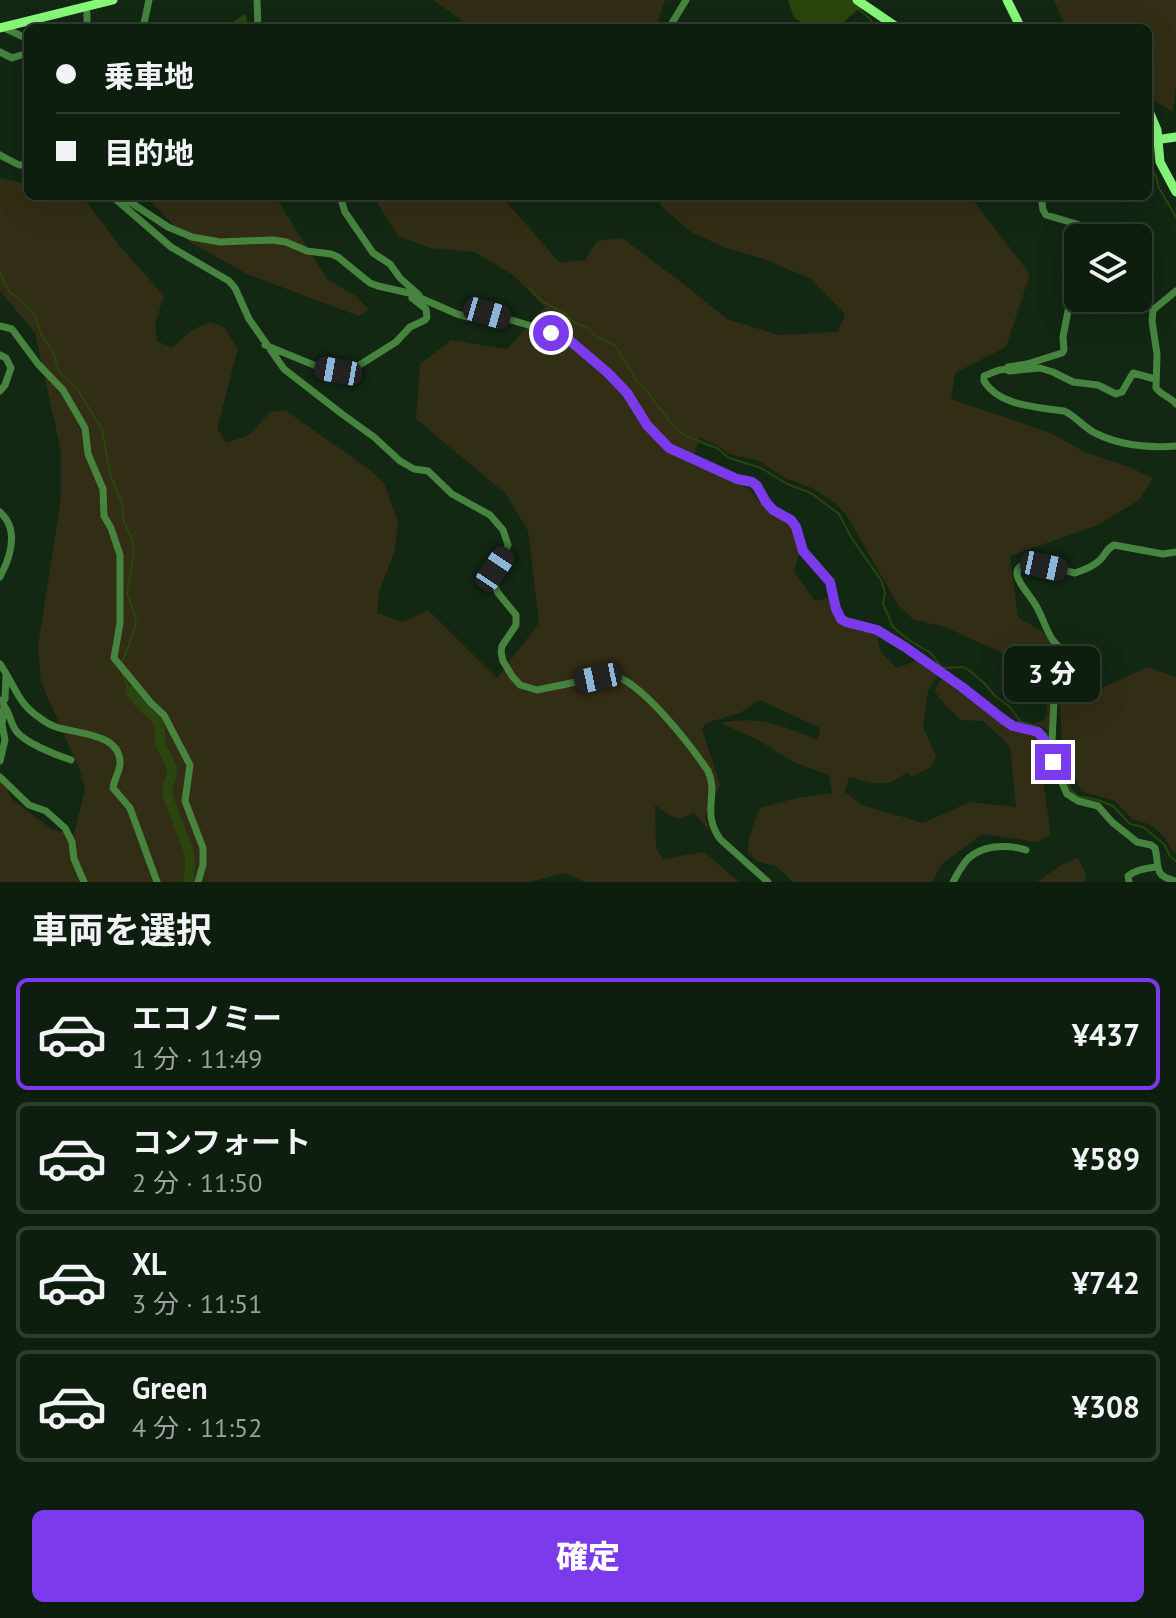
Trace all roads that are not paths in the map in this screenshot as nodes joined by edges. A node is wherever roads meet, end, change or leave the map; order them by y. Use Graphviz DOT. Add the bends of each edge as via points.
graph roads {
  1 [pos="113,0"];
  2 [pos="149,0"];
  3 [pos="257,0"];
  4 [pos="686,0"];
  5 [pos="857,0"];
  6 [pos="1007,0"];
  7 [pos="87,13"];
  8 [pos="87,24"];
  9 [pos="144,24"];
  10 [pos="258,24"];
  11 [pos="671,24"];
  12 [pos="892,24"];
  13 [pos="1019,24"];
  14 [pos="1,27"];
  15 [pos="24,37"];
  16 [pos="0,52"];
  17 [pos="24,54"];
  18 [pos="1152,116"];
  19 [pos="1176,137"];
  20 [pos="1153,141"];
  21 [pos="0,155"];
  22 [pos="24,165"];
  23 [pos="1176,192"];
  24 [pos="117,200"];
  25 [pos="127,200"];
  26 [pos="341,200"];
  27 [pos="1042,200"];
  28 [pos="1077,224"];
  29 [pos="1176,291"];
  30 [pos="409,293"];
  31 [pos="423,299"];
  32 [pos="1153,310"];
  33 [pos="1068,312"];
  34 [pos="0,326"];
  35 [pos="265,345"];
  36 [pos="0,355"];
  37 [pos="1009,369"];
  38 [pos="1155,379"];
  39 [pos="0,391"];
  40 [pos="1176,404"];
  41 [pos="1176,446"];
  42 [pos="0,512"];
  43 [pos="1176,552"];
  44 [pos="0,577"];
  45 [pos="0,664"];
  46 [pos="6,672"];
  47 [pos="2,702"];
  48 [pos="1047,743"];
  49 [pos="71,760"];
  50 [pos="0,761"];
  51 [pos="0,777"];
  52 [pos="1026,850"];
  53 [pos="1156,867"];
  54 [pos="1176,881"];
  55 [pos="84,882"];
  56 [pos="157,882"];
  57 [pos="198,882"];
  58 [pos="768,882"];
  59 [pos="953,882"];
  60 [pos="1129,882"];
  1 -- 14 [label="street"];
  2 -- 9 [label="street"];
  3 -- 10 [label="street"];
  4 -- 11 [label="street"];
  5 -- 12 [label="street"];
  6 -- 13 [label="street"];
  7 -- 8 [label="street"];
  14 -- 15 [label="street"];
  16 -- 17 [label="street" via="12,58"];
  18 -- 20 [label="street"];
  19 -- 20 [label="street"];
  20 -- 23 [label="street"];
  21 -- 22 [label="street"];
  24 -- 35 [label="street" via="171,247 229,281"];
  25 -- 30 [label="street" via="192,237 286,242 331,254 370,283"];
  26 -- 31 [label="street" via="373,253"];
  27 -- 28 [label="street" via="1046,215"];
  29 -- 32 [label="street"];
  30 -- 31 [label="street"];
  30 -- 35 [label="street" via="426,309 425,320 350,371 321,368"];
  31 -- 48 [label="street" via="468,317 487,313 568,339 618,383 669,448 752,482 773,510 791,520 803,551 830,582 841,619 877,630 1013,726 1038,732"];
  32 -- 38 [label="street"];
  33 -- 37 [label="street" via="1062,353"];
  34 -- 57 [label="street" via="12,329 63,390 85,428 88,454 103,489 104,516 120,555 114,658 164,715 190,765 185,801 203,848"];
  35 -- 58 [label="street" via="284,369 400,461 428,471 463,503 490,515 508,545 492,580 516,615 501,652 512,676 537,690 611,675 642,693 708,771 714,831"];
  36 -- 39 [label="street" via="11,368"];
  37 -- 38 [label="street" via="1046,369 1116,394 1133,373"];
  37 -- 41 [label="street" via="984,376 992,390 1009,401 1069,413 1095,433 1126,443"];
  38 -- 40 [label="street" via="1160,393"];
  42 -- 44 [label="street" via="12,541"];
  43 -- 48 [label="street" via="1114,545 1097,563 1075,573 1033,562 1018,569 1019,581 1065,659 1050,681 1054,700 1052,741"];
  45 -- 46 [label="street"];
  46 -- 47 [label="street"];
  46 -- 56 [label="street" via="23,706 37,717 97,737 117,750 119,770 113,788 130,808"];
  47 -- 49 [label="street" via="24,741"];
  47 -- 50 [label="street" via="5,740"];
  48 -- 53 [label="street" via="1067,794 1098,806 1137,842 1155,848"];
  51 -- 55 [label="street" via="29,805 49,813 65,828"];
  52 -- 59 [label="street" via="978,850"];
  53 -- 54 [label="street" via="1163,877"];
  53 -- 60 [label="street" via="1130,874"];
}
